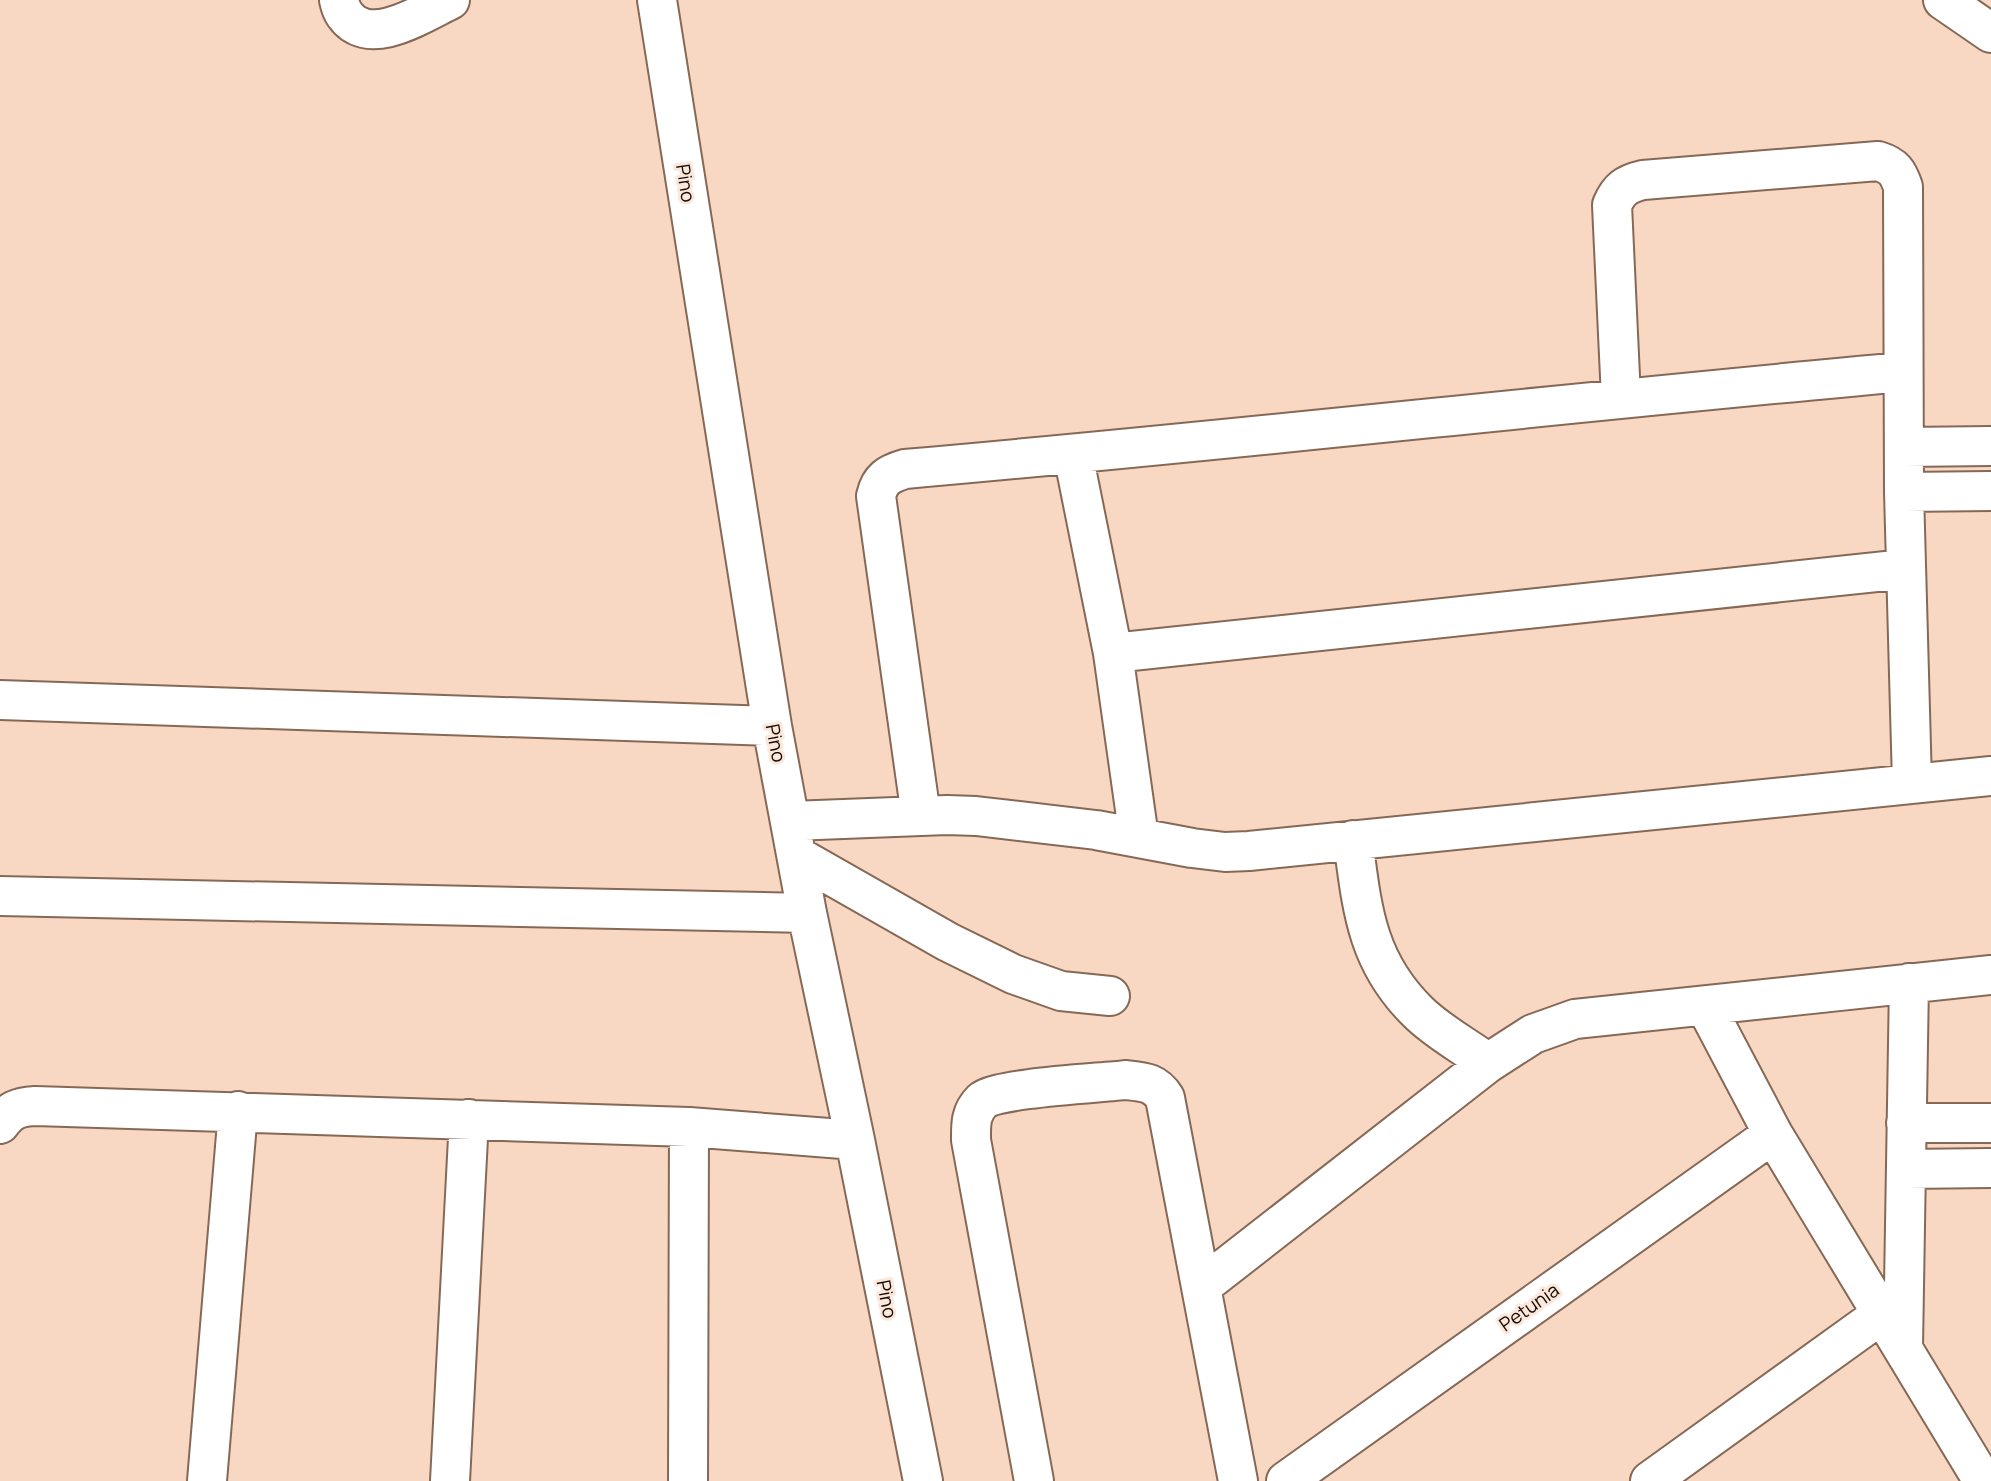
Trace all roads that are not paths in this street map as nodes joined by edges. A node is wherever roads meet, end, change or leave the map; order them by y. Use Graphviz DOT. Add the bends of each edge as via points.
graph roads {
  1 [pos="339,0"];
  2 [pos="450,0"];
  3 [pos="657,0"];
  4 [pos="1943,0"];
  5 [pos="1991,33"];
  6 [pos="1903,372"];
  7 [pos="1621,398"];
  8 [pos="1991,446"];
  9 [pos="1905,447"];
  10 [pos="1073,454"];
  11 [pos="1991,491"];
  12 [pos="1904,492"];
  13 [pos="1905,569"];
  14 [pos="1113,653"];
  15 [pos="0,700"];
  16 [pos="772,726"];
  17 [pos="1991,776"];
  18 [pos="1912,783"];
  19 [pos="921,816"];
  20 [pos="1139,838"];
  21 [pos="794,839"];
  22 [pos="1353,840"];
  23 [pos="0,896"];
  24 [pos="807,913"];
  25 [pos="1991,975"];
  26 [pos="1909,984"];
  27 [pos="1110,996"];
  28 [pos="1706,1007"];
  29 [pos="1488,1062"];
  30 [pos="238,1111"];
  31 [pos="469,1119"];
  32 [pos="1906,1123"];
  33 [pos="1991,1123"];
  34 [pos="0,1124"];
  35 [pos="689,1127"];
  36 [pos="1773,1134"];
  37 [pos="855,1140"];
  38 [pos="1991,1168"];
  39 [pos="1906,1169"];
  40 [pos="1202,1286"];
  41 [pos="1882,1314"];
  42 [pos="1903,1348"];
  43 [pos="1980,1480"];
  44 [pos="207,1481"];
  45 [pos="450,1481"];
  46 [pos="688,1481"];
  47 [pos="923,1481"];
  48 [pos="1034,1481"];
  49 [pos="1238,1481"];
  50 [pos="1286,1481"];
  51 [pos="1650,1481"];
  1 -- 2 [label="street" via="344,15 370,30 389,28"];
  3 -- 16 [label="street, Pino"];
  4 -- 5 [label="street"];
  6 -- 7 [label="street"];
  6 -- 7 [label="street" via="1903,187 1892,165 1878,161 1643,180 1628,183 1612,205"];
  6 -- 9 [label="street"];
  7 -- 10 [label="street"];
  8 -- 9 [label="street"];
  9 -- 12 [label="street"];
  10 -- 14 [label="street"];
  10 -- 19 [label="street" via="905,469 890,473 880,483 876,496"];
  11 -- 12 [label="street"];
  12 -- 13 [label="street"];
  13 -- 14 [label="street"];
  13 -- 18 [label="street"];
  14 -- 20 [label="street"];
  15 -- 16 [label="street"];
  16 -- 21 [label="street, Pino"];
  17 -- 18 [label="street"];
  18 -- 22 [label="street"];
  19 -- 20 [label="street" via="976,816"];
  19 -- 21 [label="street"];
  20 -- 22 [label="street" via="1225,852"];
  21 -- 24 [label="street, Pino"];
  21 -- 27 [label="street" via="948,942 1061,991"];
  22 -- 29 [label="street" via="1366,922 1389,979 1419,1014"];
  23 -- 24 [label="street"];
  24 -- 37 [label="street, Pino"];
  25 -- 26 [label="street"];
  26 -- 28 [label="street"];
  26 -- 32 [label="street"];
  28 -- 29 [label="street" via="1575,1019 1534,1034"];
  28 -- 36 [label="street"];
  29 -- 40 [label="street"];
  30 -- 31 [label="street"];
  30 -- 34 [label="street" via="35,1106 18,1107"];
  30 -- 44 [label="street"];
  31 -- 35 [label="street"];
  31 -- 45 [label="street"];
  32 -- 33 [label="street"];
  32 -- 39 [label="street"];
  35 -- 37 [label="street"];
  35 -- 46 [label="street"];
  36 -- 41 [label="street"];
  36 -- 50 [label="street, Petunia"];
  37 -- 47 [label="street, Pino"];
  38 -- 39 [label="street"];
  39 -- 42 [label="street"];
  40 -- 48 [label="street" via="1165,1098 1157,1087 1125,1080 984,1098 971,1116 971,1140"];
  40 -- 49 [label="street"];
  41 -- 42 [label="street"];
  41 -- 51 [label="street"];
  42 -- 43 [label="street"];
}
